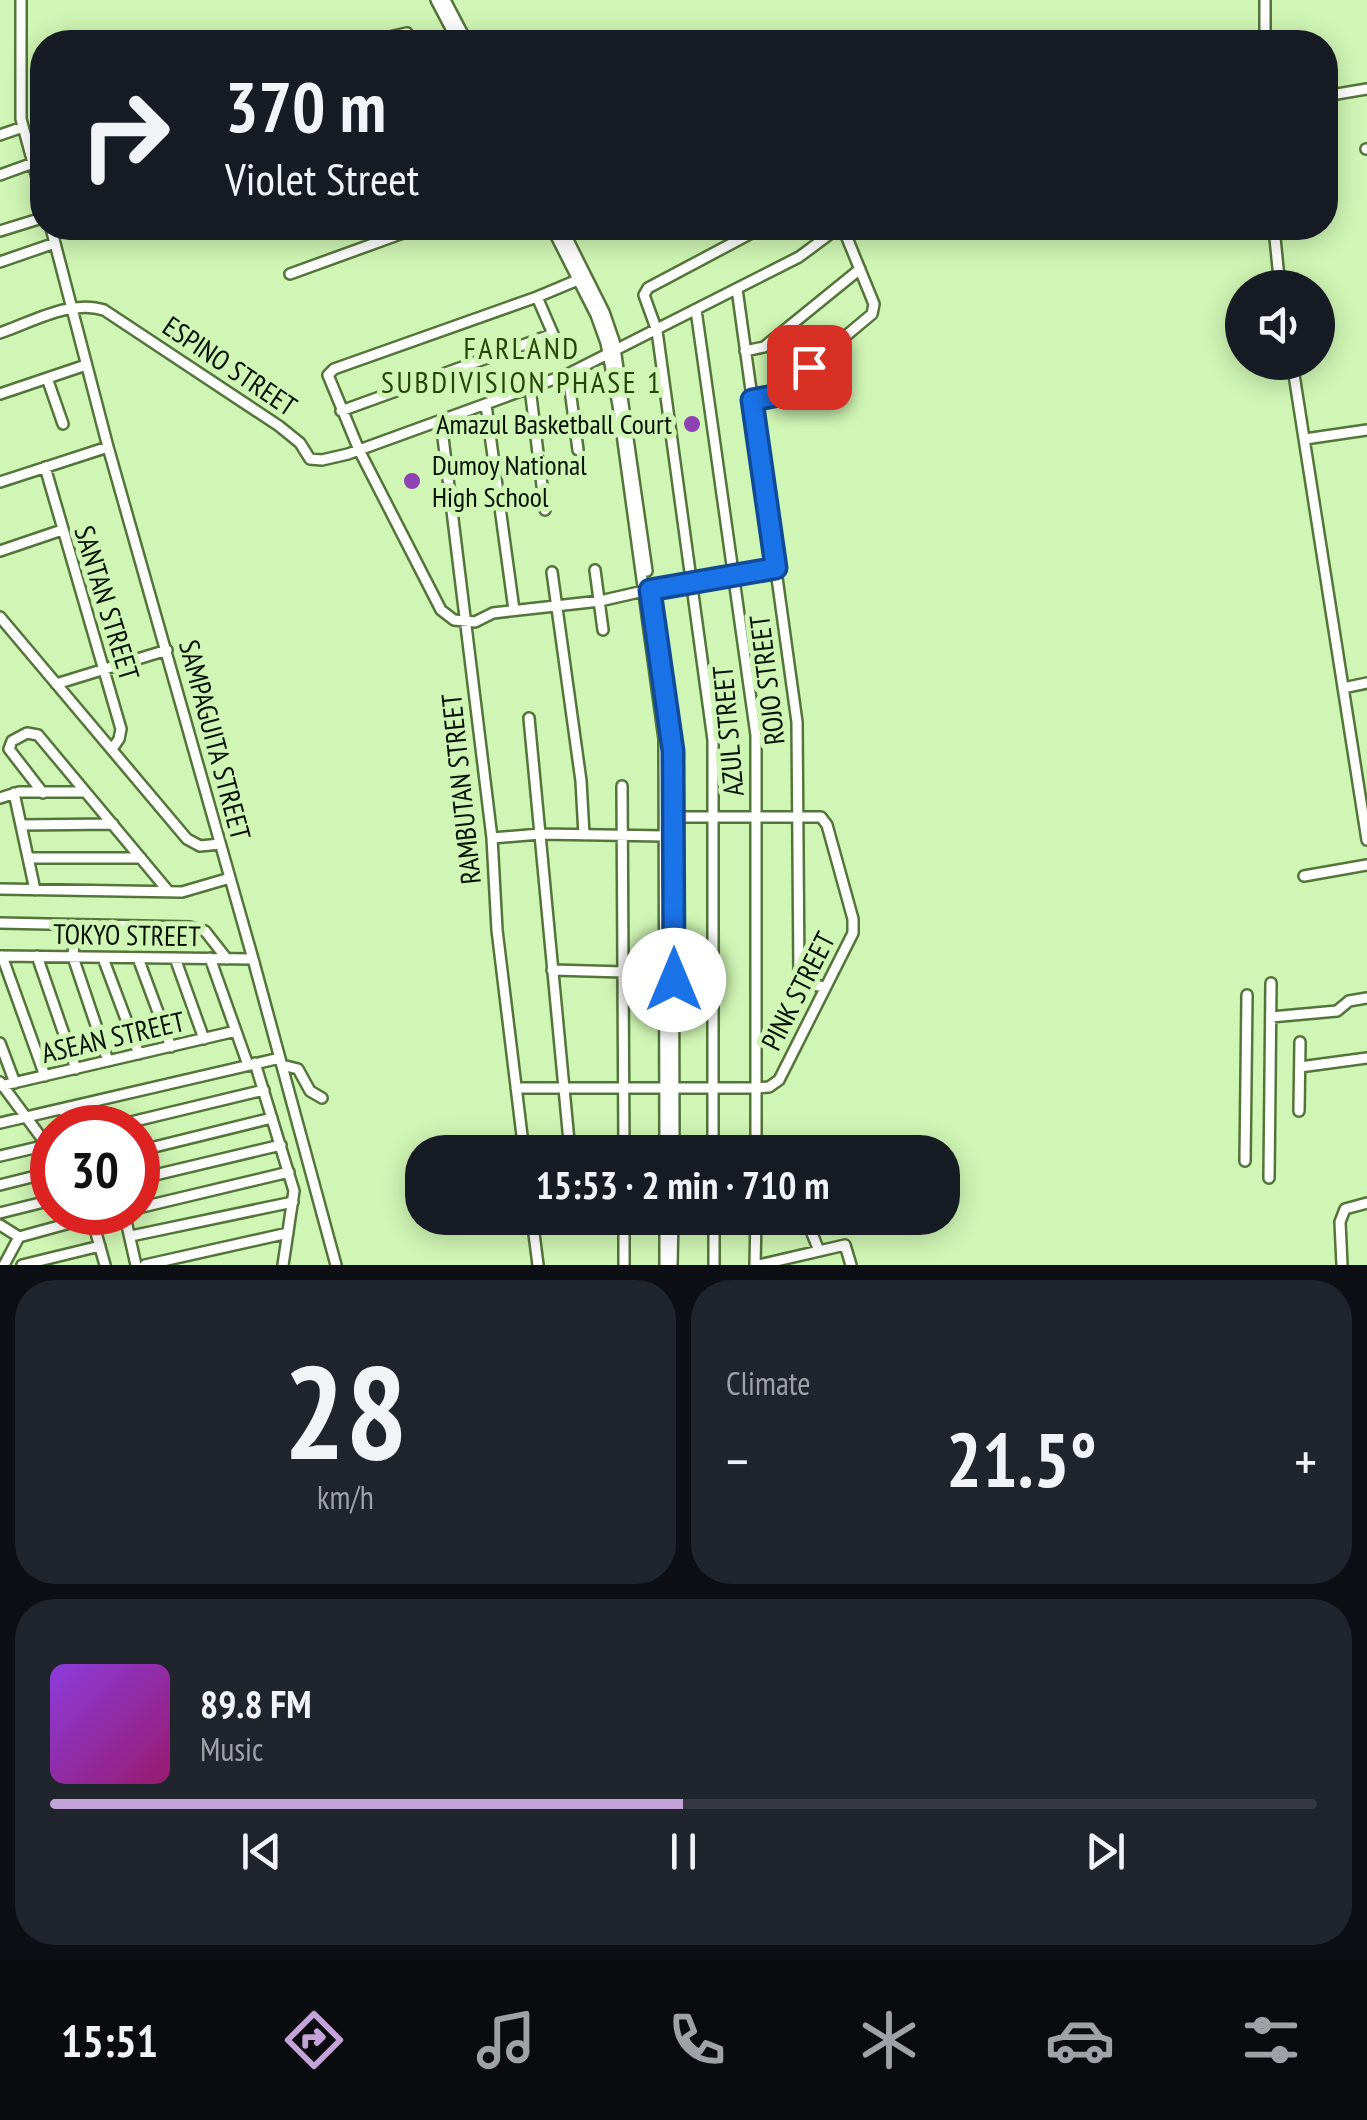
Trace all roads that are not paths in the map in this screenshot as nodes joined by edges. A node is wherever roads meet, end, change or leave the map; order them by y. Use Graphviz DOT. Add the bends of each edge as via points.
graph roads {
  1 [pos="21,0"];
  2 [pos="436,0"];
  3 [pos="445,0"];
  4 [pos="1264,0"];
  5 [pos="452,30"];
  6 [pos="460,30"];
  7 [pos="1265,30"];
  8 [pos="1367,90"];
  9 [pos="1338,94"];
  10 [pos="23,127"];
  11 [pos="0,135"];
  12 [pos="30,153"];
  13 [pos="30,165"];
  14 [pos="0,174"];
  15 [pos="30,222"];
  16 [pos="0,231"];
  17 [pos="54,240"];
  18 [pos="385,240"];
  19 [pos="559,240"];
  20 [pos="567,240"];
  21 [pos="738,240"];
  22 [pos="823,240"];
  23 [pos="846,240"];
  24 [pos="1275,240"];
  25 [pos="55,243"];
  26 [pos="0,262"];
  27 [pos="860,270"];
  28 [pos="1278,270"];
  29 [pos="290,274"];
  30 [pos="583,278"];
  31 [pos="737,289"];
  32 [pos="537,297"];
  33 [pos="70,308"];
  34 [pos="696,310"];
  35 [pos="656,331"];
  36 [pos="0,333"];
  37 [pos="745,352"];
  38 [pos="612,353"];
  39 [pos="86,365"];
  40 [pos="568,374"];
  41 [pos="47,378"];
  42 [pos="1295,380"];
  43 [pos="530,388"];
  44 [pos="0,394"];
  45 [pos="752,400"];
  46 [pos="486,404"];
  47 [pos="341,412"];
  48 [pos="441,421"];
  49 [pos="63,424"];
  50 [pos="1367,430"];
  51 [pos="1305,439"];
  52 [pos="108,447"];
  53 [pos="359,450"];
  54 [pos="578,450"];
  55 [pos="45,467"];
  56 [pos="0,482"];
  57 [pos="545,510"];
  58 [pos="62,530"];
  59 [pos="0,551"];
  60 [pos="776,568"];
  61 [pos="595,570"];
  62 [pos="552,572"];
  63 [pos="734,576"];
  64 [pos="691,583"];
  65 [pos="647,591"];
  66 [pos="600,601"];
  67 [pos="556,606"];
  68 [pos="514,610"];
  69 [pos="0,617"];
  70 [pos="466,621"];
  71 [pos="602,630"];
  72 [pos="167,650"];
  73 [pos="103,668"];
  74 [pos="1367,683"];
  75 [pos="56,684"];
  76 [pos="1343,688"];
  77 [pos="529,718"];
  78 [pos="1367,748"];
  79 [pos="112,749"];
  80 [pos="1353,751"];
  81 [pos="622,786"];
  82 [pos="85,792"];
  83 [pos="43,793"];
  84 [pos="14,794"];
  85 [pos="0,798"];
  86 [pos="799,815"];
  87 [pos="714,816"];
  88 [pos="757,816"];
  89 [pos="669,817"];
  90 [pos="113,824"];
  91 [pos="20,825"];
  92 [pos="540,834"];
  93 [pos="584,834"];
  94 [pos="624,836"];
  95 [pos="665,836"];
  96 [pos="492,838"];
  97 [pos="1367,840"];
  98 [pos="220,844"];
  99 [pos="28,858"];
  100 [pos="141,858"];
  101 [pos="1367,865"];
  102 [pos="1304,876"];
  103 [pos="0,877"];
  104 [pos="230,878"];
  105 [pos="1,890"];
  106 [pos="36,890"];
  107 [pos="168,892"];
  108 [pos="0,923"];
  109 [pos="75,924"];
  110 [pos="1,956"];
  111 [pos="37,956"];
  112 [pos="73,957"];
  113 [pos="104,958"];
  114 [pos="138,958"];
  115 [pos="175,958"];
  116 [pos="210,958"];
  117 [pos="228,959"];
  118 [pos="254,959"];
  119 [pos="552,970"];
  120 [pos="624,972"];
  121 [pos="1272,983"];
  122 [pos="826,988"];
  123 [pos="1248,995"];
  124 [pos="1367,998"];
  125 [pos="1271,1017"];
  126 [pos="236,1032"];
  127 [pos="204,1039"];
  128 [pos="1271,1042"];
  129 [pos="1300,1042"];
  130 [pos="0,1043"];
  131 [pos="1247,1046"];
  132 [pos="171,1047"];
  133 [pos="139,1054"];
  134 [pos="1367,1058"];
  135 [pos="108,1061"];
  136 [pos="281,1061"];
  137 [pos="251,1064"];
  138 [pos="1300,1067"];
  139 [pos="76,1068"];
  140 [pos="45,1076"];
  141 [pos="14,1083"];
  142 [pos="1,1085"];
  143 [pos="563,1086"];
  144 [pos="624,1087"];
  145 [pos="714,1087"];
  146 [pos="516,1088"];
  147 [pos="670,1088"];
  148 [pos="756,1088"];
  149 [pos="264,1090"];
  150 [pos="322,1098"];
  151 [pos="75,1105"];
  152 [pos="1300,1111"];
  153 [pos="160,1115"];
  154 [pos="30,1116"];
  155 [pos="26,1117"];
  156 [pos="272,1118"];
  157 [pos="30,1122"];
  158 [pos="0,1123"];
  159 [pos="522,1135"];
  160 [pos="568,1135"];
  161 [pos="624,1135"];
  162 [pos="666,1135"];
  163 [pos="673,1135"];
  164 [pos="714,1135"];
  165 [pos="756,1135"];
  166 [pos="281,1145"];
  167 [pos="160,1146"];
  168 [pos="30,1152"];
  169 [pos="0,1156"];
  170 [pos="1245,1161"];
  171 [pos="289,1172"];
  172 [pos="160,1174"];
  173 [pos="30,1178"];
  174 [pos="1269,1178"];
  175 [pos="0,1185"];
  176 [pos="293,1202"];
  177 [pos="160,1203"];
  178 [pos="1367,1203"];
  179 [pos="30,1206"];
  180 [pos="0,1213"];
  181 [pos="0,1225"];
  182 [pos="288,1232"];
  183 [pos="30,1233"];
  184 [pos="97,1235"];
  185 [pos="534,1235"];
  186 [pos="624,1235"];
  187 [pos="665,1235"];
  188 [pos="673,1235"];
  189 [pos="714,1235"];
  190 [pos="756,1235"];
  191 [pos="813,1235"];
  192 [pos="130,1236"];
  193 [pos="18,1237"];
  194 [pos="100,1246"];
  195 [pos="819,1251"];
  196 [pos="5,1263"];
  197 [pos="280,1264"];
  198 [pos="22,1265"];
  199 [pos="104,1265"];
  200 [pos="136,1265"];
  201 [pos="145,1265"];
  202 [pos="336,1265"];
  203 [pos="538,1265"];
  204 [pos="624,1265"];
  205 [pos="665,1265"];
  206 [pos="672,1265"];
  207 [pos="714,1265"];
  208 [pos="757,1265"];
  209 [pos="851,1265"];
  210 [pos="1342,1265"];
  1 -- 10 [label="street"];
  2 -- 5 [label="street"];
  3 -- 6 [label="street"];
  4 -- 7 [label="street"];
  8 -- 9 [label="street"];
  10 -- 11 [label="street"];
  10 -- 12 [label="street"];
  13 -- 14 [label="street"];
  15 -- 16 [label="street"];
  17 -- 25 [label="street, SAMPAGUITA STREET"];
  18 -- 29 [label="street"];
  19 -- 30 [label="street"];
  20 -- 30 [label="street"];
  21 -- 35 [label="street" via="648,288 644,298"];
  22 -- 31 [label="street, ESPINO STREET"];
  23 -- 27 [label="street"];
  24 -- 28 [label="street"];
  25 -- 26 [label="street"];
  25 -- 33 [label="street, SAMPAGUITA STREET"];
  27 -- 37 [label="street" via="764,347"];
  27 -- 45 [label="street" via="872,314 774,396"];
  30 -- 32 [label="street"];
  30 -- 38 [label="street"];
  31 -- 34 [label="street, ESPINO STREET"];
  31 -- 37 [label="street, ROJO STREET"];
  32 -- 47 [label="street" via="330,371"];
  32 -- 47 [label="street" via="554,334"];
  33 -- 36 [label="street"];
  33 -- 39 [label="street, SAMPAGUITA STREET"];
  33 -- 53 [label="street, ESPINO STREET" via="97,308 119,318 279,426 314,460"];
  34 -- 35 [label="street, ESPINO STREET"];
  34 -- 63 [label="street, AZUL STREET"];
  35 -- 38 [label="street, ESPINO STREET"];
  35 -- 64 [label="street"];
  37 -- 45 [label="street, ROJO STREET"];
  38 -- 40 [label="street, ESPINO STREET"];
  38 -- 65 [label="street"];
  39 -- 41 [label="street"];
  39 -- 52 [label="street, SAMPAGUITA STREET"];
  40 -- 43 [label="street, ESPINO STREET"];
  40 -- 54 [label="street"];
  41 -- 44 [label="street"];
  41 -- 49 [label="street"];
  42 -- 76 [label="street"];
  43 -- 46 [label="street, ESPINO STREET"];
  43 -- 57 [label="street"];
  45 -- 60 [label="street, ROJO STREET"];
  46 -- 48 [label="street, ESPINO STREET"];
  46 -- 68 [label="street"];
  47 -- 53 [label="street"];
  48 -- 53 [label="street, ESPINO STREET"];
  48 -- 70 [label="street, RAMBUTAN STREET"];
  50 -- 51 [label="street"];
  52 -- 55 [label="street"];
  52 -- 72 [label="street, SAMPAGUITA STREET"];
  53 -- 70 [label="street" via="441,610"];
  55 -- 56 [label="street"];
  55 -- 58 [label="street, SANTAN STREET"];
  58 -- 59 [label="street"];
  58 -- 73 [label="street, SANTAN STREET"];
  60 -- 63 [label="street"];
  60 -- 86 [label="street, ROJO STREET" via="797,722"];
  61 -- 66 [label="street"];
  62 -- 67 [label="street"];
  63 -- 64 [label="street"];
  63 -- 88 [label="street, AZUL STREET" via="756,734"];
  64 -- 65 [label="street"];
  64 -- 87 [label="street" via="714,740"];
  65 -- 66 [label="street"];
  65 -- 89 [label="street" via="668,738"];
  66 -- 67 [label="street"];
  66 -- 71 [label="street"];
  67 -- 68 [label="street"];
  67 -- 93 [label="street"];
  68 -- 70 [label="street"];
  69 -- 75 [label="street"];
  70 -- 96 [label="street, RAMBUTAN STREET"];
  72 -- 73 [label="street"];
  72 -- 98 [label="street, SAMPAGUITA STREET"];
  73 -- 75 [label="street"];
  73 -- 79 [label="street, SANTAN STREET" via="121,728"];
  74 -- 76 [label="street"];
  75 -- 79 [label="street"];
  76 -- 80 [label="street"];
  77 -- 92 [label="street"];
  78 -- 80 [label="street"];
  79 -- 98 [label="street" via="187,838 200,846"];
  80 -- 97 [label="street"];
  81 -- 94 [label="street"];
  82 -- 83 [label="street"];
  82 -- 83 [label="street" via="34,733 14,739 9,748"];
  82 -- 90 [label="street"];
  83 -- 84 [label="street"];
  84 -- 85 [label="street"];
  84 -- 91 [label="street"];
  86 -- 88 [label="street"];
  86 -- 122 [label="street, ROJO STREET" via="799,978"];
  86 -- 122 [label="street, PINK STREET" via="824,819 854,926"];
  87 -- 88 [label="street"];
  87 -- 89 [label="street"];
  87 -- 145 [label="street"];
  88 -- 148 [label="street, AZUL STREET"];
  89 -- 95 [label="street"];
  89 -- 147 [label="street"];
  90 -- 91 [label="street"];
  90 -- 100 [label="street"];
  91 -- 99 [label="street"];
  92 -- 93 [label="street"];
  92 -- 96 [label="street"];
  92 -- 119 [label="street"];
  93 -- 94 [label="street"];
  94 -- 95 [label="street"];
  94 -- 120 [label="street"];
  95 -- 147 [label="street"];
  96 -- 146 [label="street, RAMBUTAN STREET"];
  98 -- 104 [label="street, SAMPAGUITA STREET"];
  99 -- 100 [label="street"];
  99 -- 106 [label="street"];
  100 -- 107 [label="street"];
  101 -- 102 [label="street"];
  103 -- 105 [label="street"];
  104 -- 107 [label="street"];
  104 -- 118 [label="street, SAMPAGUITA STREET"];
  105 -- 106 [label="street"];
  106 -- 107 [label="street"];
  108 -- 109 [label="street"];
  109 -- 112 [label="street"];
  109 -- 117 [label="street" via="200,929"];
  110 -- 111 [label="street, TOKYO STREET"];
  110 -- 140 [label="street"];
  111 -- 112 [label="street, TOKYO STREET"];
  111 -- 139 [label="street"];
  112 -- 113 [label="street, TOKYO STREET"];
  112 -- 135 [label="street"];
  113 -- 114 [label="street, TOKYO STREET"];
  113 -- 133 [label="street"];
  114 -- 115 [label="street, TOKYO STREET"];
  114 -- 132 [label="street"];
  115 -- 116 [label="street, TOKYO STREET"];
  115 -- 127 [label="street"];
  116 -- 117 [label="street, TOKYO STREET"];
  116 -- 126 [label="street"];
  117 -- 118 [label="street, TOKYO STREET"];
  118 -- 136 [label="street, SAMPAGUITA STREET"];
  119 -- 120 [label="street"];
  119 -- 143 [label="street"];
  120 -- 144 [label="street"];
  121 -- 125 [label="street"];
  122 -- 148 [label="street, PINK STREET" via="779,1080"];
  123 -- 131 [label="street"];
  124 -- 125 [label="street" via="1337,1011"];
  125 -- 128 [label="street"];
  126 -- 127 [label="street, ASEAN STREET"];
  126 -- 137 [label="street"];
  127 -- 132 [label="street, ASEAN STREET"];
  128 -- 131 [label="street"];
  128 -- 174 [label="street"];
  129 -- 138 [label="street"];
  130 -- 141 [label="street"];
  131 -- 170 [label="street"];
  132 -- 133 [label="street, ASEAN STREET"];
  133 -- 135 [label="street, ASEAN STREET"];
  134 -- 138 [label="street"];
  135 -- 139 [label="street, ASEAN STREET"];
  136 -- 137 [label="street"];
  136 -- 150 [label="street" via="298,1069"];
  136 -- 202 [label="street, SAMPAGUITA STREET"];
  137 -- 149 [label="street"];
  137 -- 151 [label="street"];
  138 -- 152 [label="street"];
  139 -- 140 [label="street, ASEAN STREET"];
  140 -- 141 [label="street, ASEAN STREET"];
  141 -- 142 [label="street, ASEAN STREET"];
  142 -- 155 [label="street"];
  143 -- 144 [label="street, PINK STREET"];
  143 -- 146 [label="street, PINK STREET"];
  143 -- 160 [label="street"];
  144 -- 147 [label="street, PINK STREET"];
  144 -- 161 [label="street"];
  145 -- 147 [label="street, PINK STREET"];
  145 -- 148 [label="street, PINK STREET"];
  145 -- 164 [label="street"];
  146 -- 159 [label="street, RAMBUTAN STREET"];
  147 -- 162 [label="street"];
  147 -- 163 [label="street"];
  148 -- 165 [label="street, AZUL STREET"];
  149 -- 153 [label="street"];
  149 -- 156 [label="street"];
  154 -- 155 [label="street"];
  155 -- 157 [label="street"];
  155 -- 158 [label="street"];
  156 -- 166 [label="street"];
  156 -- 167 [label="street"];
  166 -- 171 [label="street"];
  166 -- 172 [label="street"];
  168 -- 169 [label="street"];
  171 -- 176 [label="street"];
  171 -- 177 [label="street"];
  173 -- 175 [label="street"];
  176 -- 182 [label="street"];
  176 -- 192 [label="street"];
  178 -- 210 [label="street" via="1342,1212"];
  179 -- 180 [label="street"];
  181 -- 193 [label="street"];
  182 -- 197 [label="street"];
  182 -- 201 [label="street"];
  183 -- 193 [label="street"];
  184 -- 194 [label="street"];
  185 -- 203 [label="street"];
  186 -- 204 [label="street"];
  187 -- 205 [label="street"];
  188 -- 206 [label="street"];
  189 -- 207 [label="street"];
  190 -- 208 [label="street"];
  191 -- 195 [label="street"];
  192 -- 200 [label="street"];
  193 -- 196 [label="street"];
  194 -- 198 [label="street"];
  194 -- 199 [label="street"];
  195 -- 208 [label="street"];
  195 -- 209 [label="street" via="845,1245"];
}
